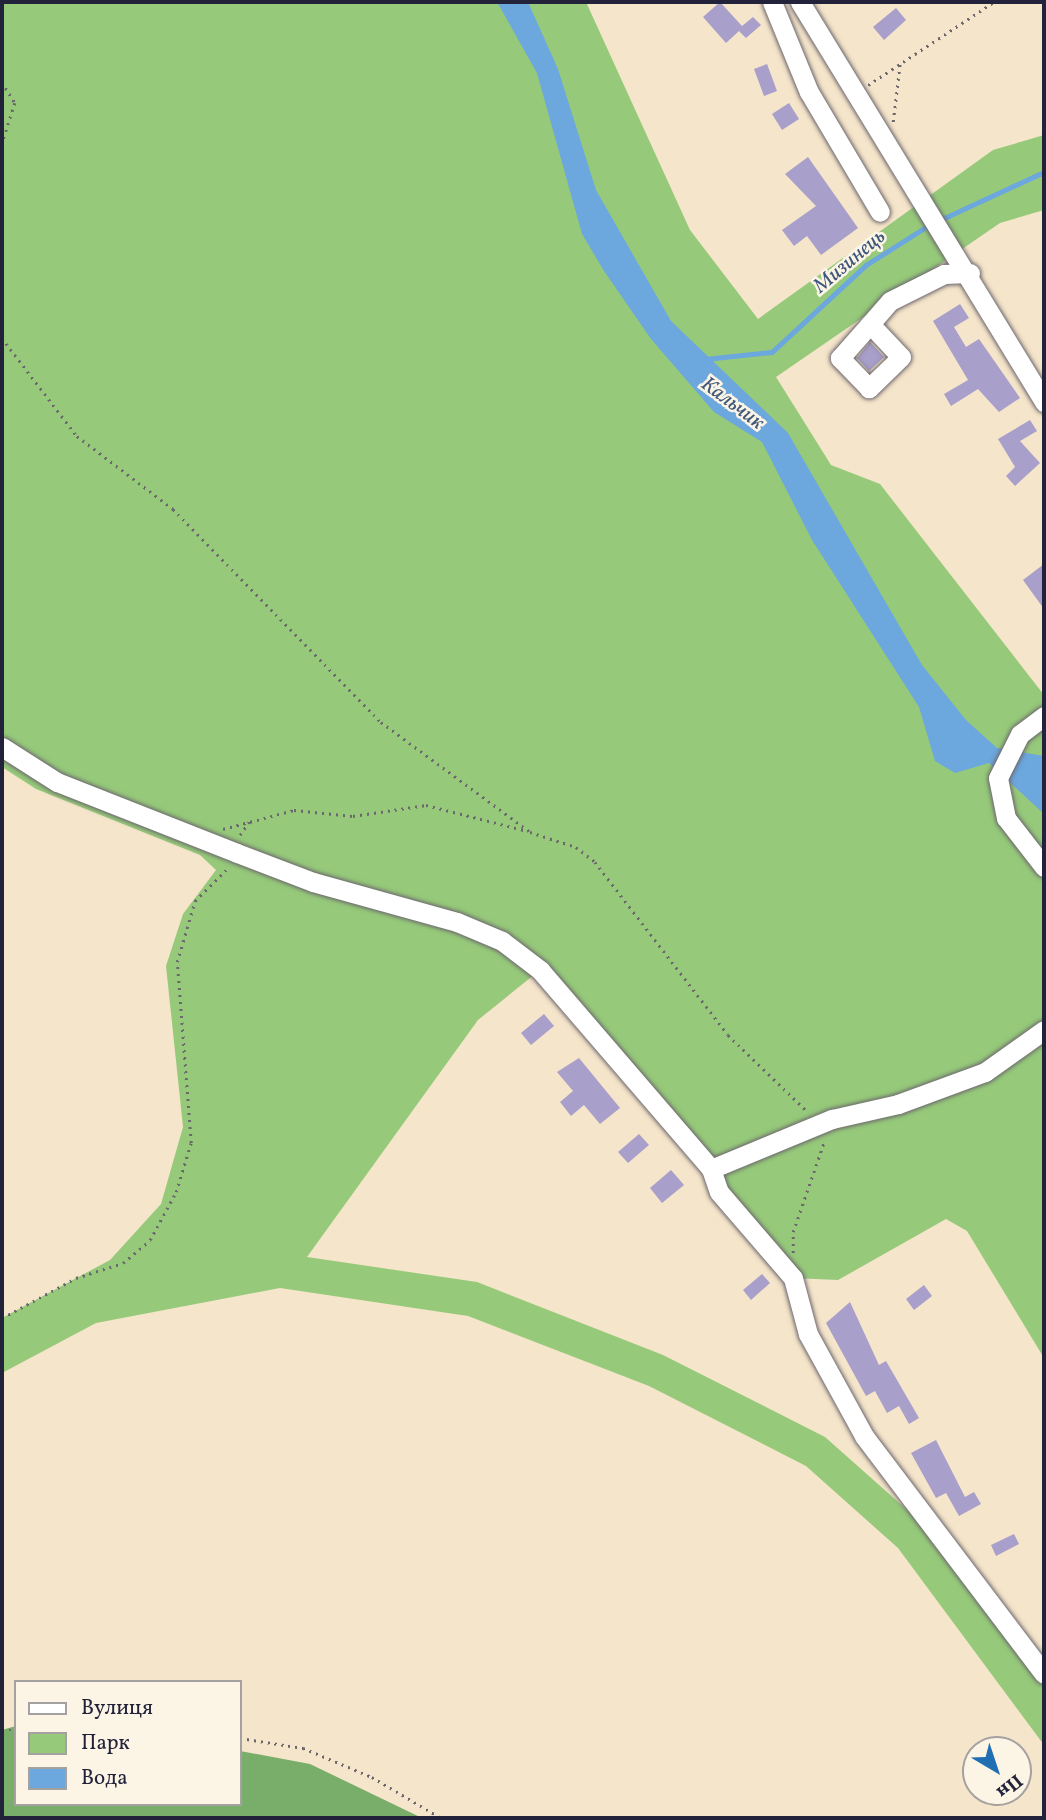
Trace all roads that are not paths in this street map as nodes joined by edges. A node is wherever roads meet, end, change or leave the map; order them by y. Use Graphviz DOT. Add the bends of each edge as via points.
graph roads {
  1 [pos="772,2"];
  2 [pos="800,2"];
  3 [pos="880,212"];
  4 [pos="970,274"];
  5 [pos="870,324"];
  6 [pos="1036,368"];
  7 [pos="1044,402"];
  8 [pos="1044,716"];
  9 [pos="2,747"];
  10 [pos="1044,867"];
  11 [pos="1044,1030"];
  12 [pos="711,1169"];
  13 [pos="1044,1674"];
  1 -- 3 [label="street" via="808,92"];
  2 -- 4 [label="street"];
  4 -- 5 [label="street" via="944,274 890,301"];
  4 -- 6 [label="street"];
  6 -- 7 [label="street"];
  8 -- 10 [label="street" via="1020,734 998,778 1006,818"];
  9 -- 12 [label="street" via="57,782 237,853 313,882 457,922 502,941 540,970"];
  11 -- 12 [label="street" via="985,1072 832,1119"];
  12 -- 13 [label="street" via="719,1192 793,1278 808,1334 864,1436"];
}
